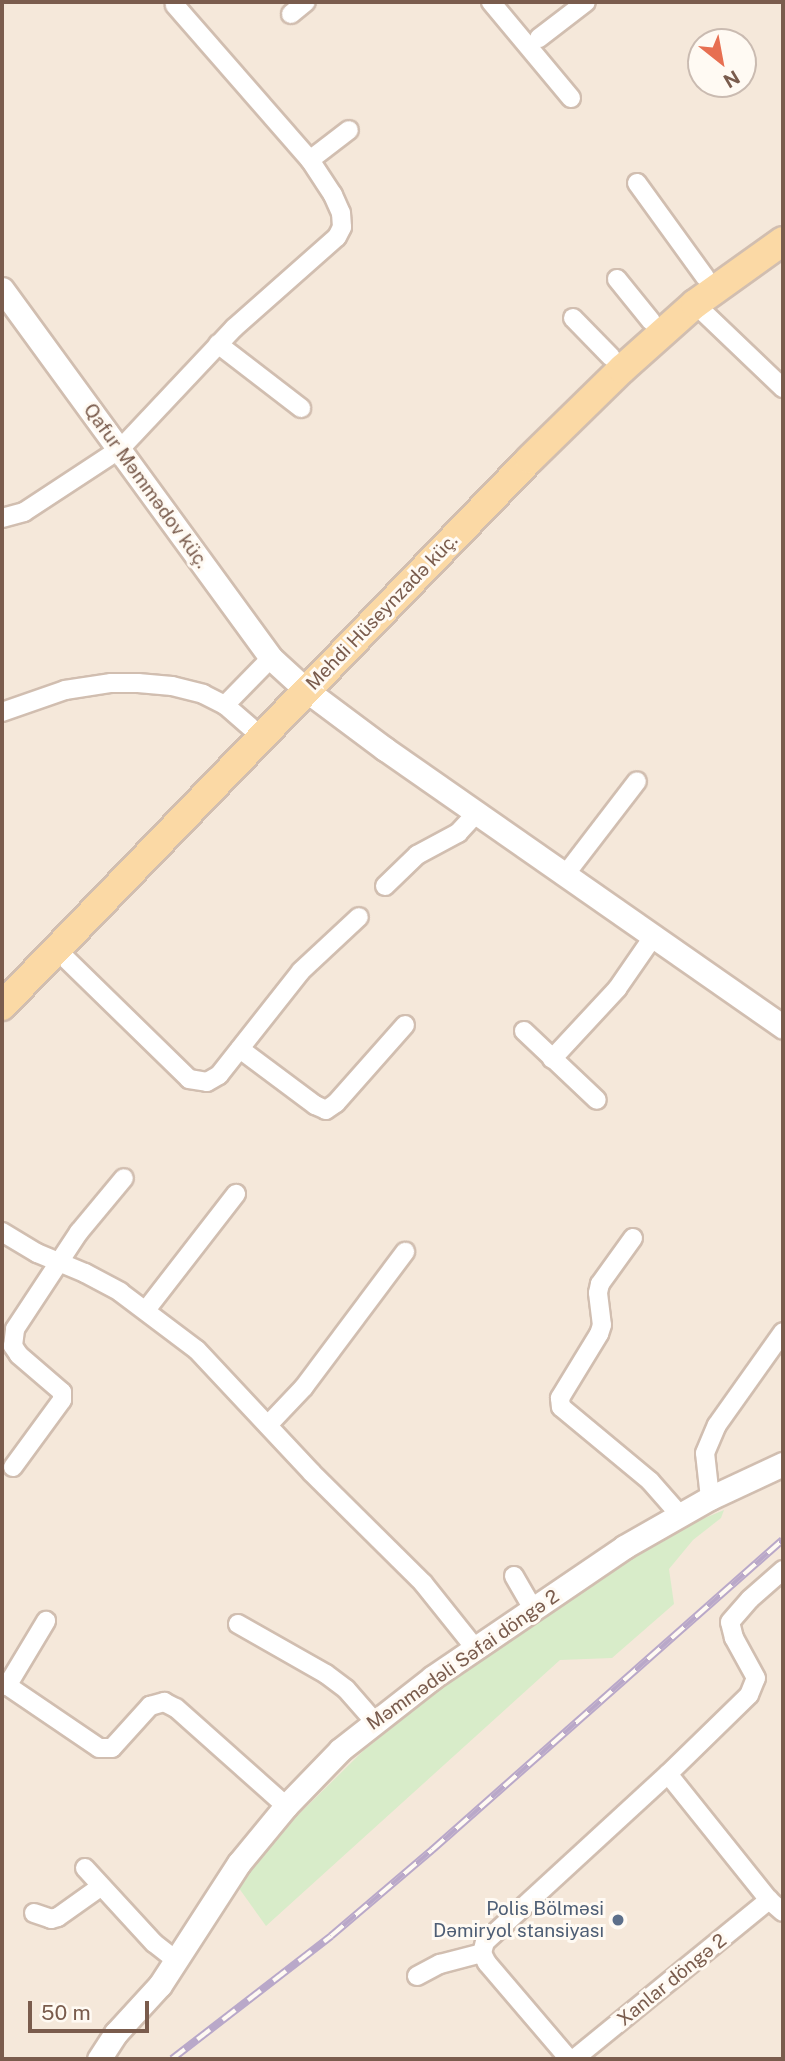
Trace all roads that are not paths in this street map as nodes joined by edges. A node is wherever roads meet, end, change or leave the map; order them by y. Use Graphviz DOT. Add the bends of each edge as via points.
graph roads {
  1 [pos="306,2"];
  2 [pos="491,2"];
  3 [pos="586,2"];
  4 [pos="175,5"];
  5 [pos="291,15"];
  6 [pos="539,38"];
  7 [pos="571,98"];
  8 [pos="349,130"];
  9 [pos="310,160"];
  10 [pos="637,183"];
  11 [pos="783,222"];
  12 [pos="783,241"];
  13 [pos="705,277"];
  14 [pos="617,279"];
  15 [pos="2,289"];
  16 [pos="695,304"];
  17 [pos="573,318"];
  18 [pos="651,321"];
  19 [pos="218,344"];
  20 [pos="611,358"];
  21 [pos="783,388"];
  22 [pos="301,408"];
  23 [pos="120,449"];
  24 [pos="2,518"];
  25 [pos="271,658"];
  26 [pos="301,685"];
  27 [pos="225,705"];
  28 [pos="2,712"];
  29 [pos="250,727"];
  30 [pos="637,781"];
  31 [pos="476,814"];
  32 [pos="565,875"];
  33 [pos="385,886"];
  34 [pos="359,917"];
  35 [pos="653,937"];
  36 [pos="56,949"];
  37 [pos="2,985"];
  38 [pos="2,1006"];
  39 [pos="405,1025"];
  40 [pos="783,1027"];
  41 [pos="524,1031"];
  42 [pos="240,1049"];
  43 [pos="552,1059"];
  44 [pos="597,1100"];
  45 [pos="124,1178"];
  46 [pos="236,1194"];
  47 [pos="2,1232"];
  48 [pos="633,1238"];
  49 [pos="405,1252"];
  50 [pos="58,1262"];
  51 [pos="146,1310"];
  52 [pos="783,1332"];
  53 [pos="7,1348"];
  54 [pos="268,1425"];
  55 [pos="783,1464"];
  56 [pos="13,1466"];
  57 [pos="710,1498"];
  58 [pos="679,1514"];
  59 [pos="783,1570"];
  60 [pos="514,1576"];
  61 [pos="534,1610"];
  62 [pos="46,1621"];
  63 [pos="238,1624"];
  64 [pos="475,1648"];
  65 [pos="4,1684"];
  66 [pos="374,1721"];
  67 [pos="668,1774"];
  68 [pos="286,1806"];
  69 [pos="85,1868"];
  70 [pos="100,1887"];
  71 [pos="776,1906"];
  72 [pos="34,1913"];
  73 [pos="482,1953"];
  74 [pos="176,1960"];
  75 [pos="417,1976"];
  76 [pos="99,2059"];
  77 [pos="572,2059"];
  1 -- 5 [label="street"];
  2 -- 7 [label="street"];
  3 -- 6 [label="street"];
  4 -- 9 [label="street"];
  8 -- 9 [label="street"];
  9 -- 19 [label="street" via="333,195 342,227 337,237"];
  10 -- 13 [label="street"];
  11 -- 13 [label="main road, Mehdi Hüseynzadə küç."];
  12 -- 16 [label="main road, Mehdi Hüseynzadə küç."];
  13 -- 18 [label="main road, Mehdi Hüseynzadə küç."];
  14 -- 18 [label="street"];
  15 -- 23 [label="street, Qafur Məmmədov küç."];
  16 -- 21 [label="street"];
  16 -- 26 [label="main road, Mehdi Hüseynzadə küç." via="622,369"];
  17 -- 20 [label="street"];
  18 -- 20 [label="main road, Mehdi Hüseynzadə küç."];
  19 -- 22 [label="street"];
  19 -- 23 [label="street"];
  20 -- 26 [label="main road, Mehdi Hüseynzadə küç." via="517,450"];
  23 -- 24 [label="street" via="24,512"];
  23 -- 25 [label="street, Qafur Məmmədov küç."];
  25 -- 26 [label="street, Qafur Məmmədov küç."];
  25 -- 27 [label="street"];
  26 -- 29 [label="main road, Mehdi Hüseynzadə küç."];
  26 -- 31 [label="street, Qafur Məmmədov küç."];
  26 -- 36 [label="main road, Mehdi Hüseynzadə küç."];
  27 -- 28 [label="street" via="190,690 110,683 65,690"];
  27 -- 29 [label="street"];
  29 -- 37 [label="main road, Mehdi Hüseynzadə küç."];
  30 -- 32 [label="street"];
  31 -- 32 [label="street, Qafur Məmmədov küç."];
  31 -- 33 [label="street" via="458,833 417,855"];
  32 -- 35 [label="street, Qafur Məmmədov küç."];
  34 -- 42 [label="street" via="301,971"];
  35 -- 40 [label="street, Qafur Məmmədov küç."];
  35 -- 43 [label="street" via="617,989"];
  36 -- 38 [label="main road, Mehdi Hüseynzadə küç."];
  36 -- 42 [label="street" via="189,1079 213,1079"];
  39 -- 42 [label="street" via="327,1110"];
  41 -- 43 [label="street"];
  43 -- 44 [label="street"];
  45 -- 50 [label="street"];
  46 -- 51 [label="street"];
  47 -- 50 [label="street"];
  48 -- 58 [label="street" via="600,1284 602,1325 560,1398 561,1407 650,1480"];
  49 -- 54 [label="street" via="304,1387"];
  50 -- 51 [label="street"];
  50 -- 53 [label="street"];
  51 -- 54 [label="street" via="197,1350"];
  52 -- 57 [label="street" via="717,1425 705,1453"];
  53 -- 56 [label="street" via="62,1392 62,1400"];
  54 -- 64 [label="street" via="423,1583"];
  55 -- 57 [label="street, Məmmədəli Səfai döngə 2"];
  57 -- 58 [label="street, Məmmədəli Səfai döngə 2"];
  58 -- 61 [label="street, Məmmədəli Səfai döngə 2"];
  59 -- 67 [label="street" via="730,1622 734,1638 753,1668 754,1688"];
  60 -- 61 [label="street"];
  61 -- 64 [label="street, Məmmədəli Səfai döngə 2"];
  62 -- 65 [label="street"];
  63 -- 66 [label="street" via="326,1674"];
  64 -- 66 [label="street, Məmmədəli Səfai döngə 2"];
  65 -- 68 [label="street" via="99,1748 111,1748 150,1706 164,1702"];
  66 -- 68 [label="street, Məmmədəli Səfai döngə 2"];
  67 -- 71 [label="street"];
  67 -- 73 [label="street" via="491,1934"];
  68 -- 74 [label="street, Məmmədəli Səfai döngə 2" via="239,1863"];
  69 -- 70 [label="street"];
  70 -- 72 [label="street" via="58,1917"];
  70 -- 74 [label="street"];
  71 -- 77 [label="street, Xanlar döngə 2"];
  73 -- 75 [label="street" via="440,1964"];
  73 -- 77 [label="street"];
  74 -- 76 [label="street, Məmmədəli Səfai döngə 2"];
}
